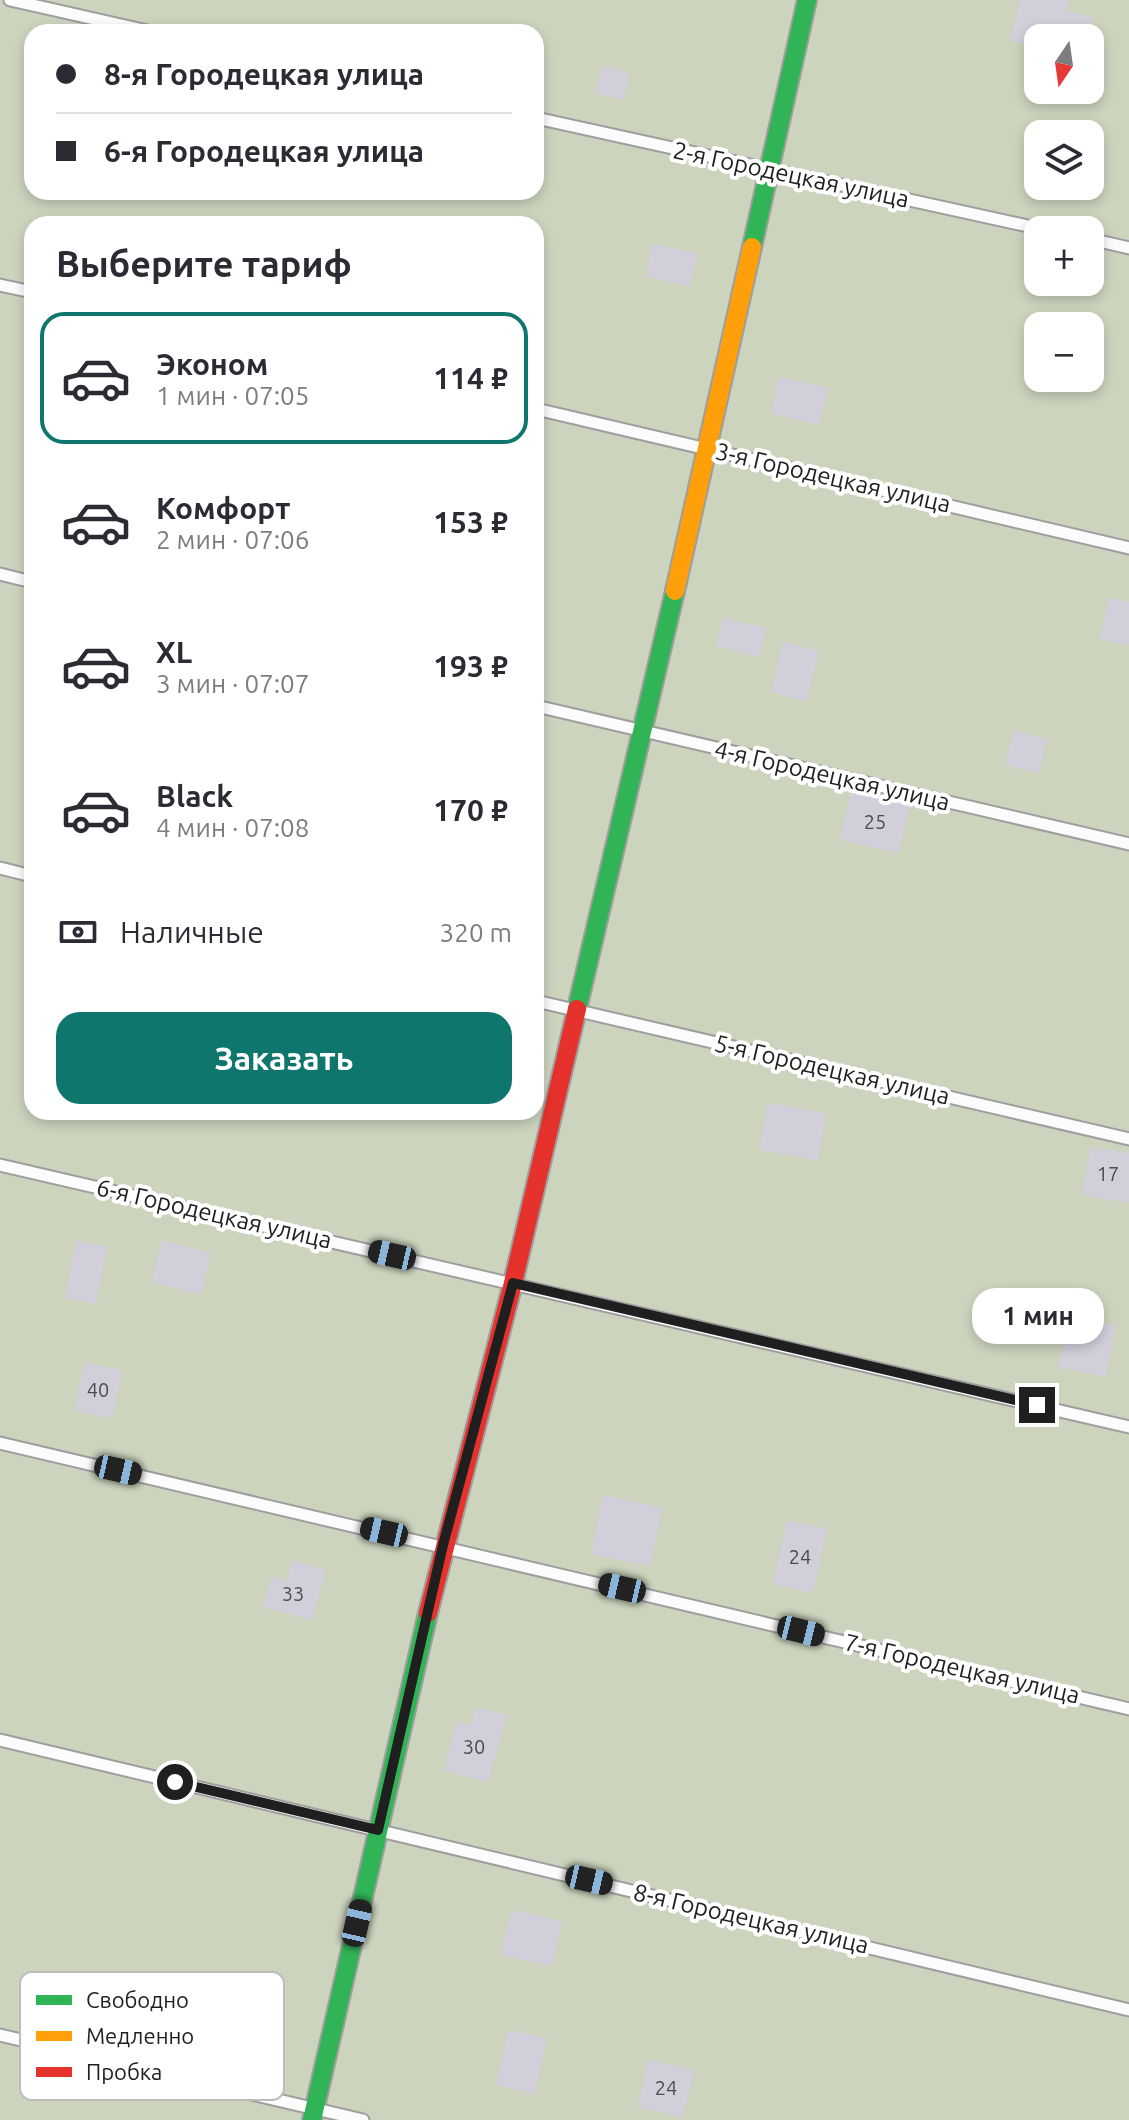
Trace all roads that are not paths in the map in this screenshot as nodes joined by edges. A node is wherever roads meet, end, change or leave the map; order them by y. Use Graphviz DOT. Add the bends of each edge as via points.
graph roads {
  1 [pos="10,0"];
  2 [pos="807,0"];
  3 [pos="116,24"];
  4 [pos="544,120"];
  5 [pos="771,171"];
  6 [pos="1024,225"];
  7 [pos="1104,242"];
  8 [pos="1129,248"];
  9 [pos="0,285"];
  10 [pos="24,290"];
  11 [pos="544,411"];
  12 [pos="708,448"];
  13 [pos="1129,548"];
  14 [pos="0,574"];
  15 [pos="24,580"];
  16 [pos="544,708"];
  17 [pos="640,732"];
  18 [pos="1129,844"];
  19 [pos="0,868"];
  20 [pos="24,874"];
  21 [pos="544,1003"];
  22 [pos="577,1011"];
  23 [pos="1129,1139"];
  24 [pos="0,1165"];
  25 [pos="513,1283"];
  26 [pos="1129,1427"];
  27 [pos="0,1443"];
  28 [pos="443,1545"];
  29 [pos="1129,1709"];
  30 [pos="0,1740"];
  31 [pos="378,1830"];
  32 [pos="1129,2010"];
  33 [pos="0,2035"];
  34 [pos="20,2040"];
  35 [pos="258,2100"];
  36 [pos="314,2114"];
  37 [pos="363,2120"];
  1 -- 3 [label="lane"];
  2 -- 5 [label="street"];
  4 -- 5 [label="lane, 2-я Городецкая улица"];
  5 -- 6 [label="lane, 2-я Городецкая улица"];
  5 -- 12 [label="street"];
  7 -- 8 [label="lane"];
  9 -- 10 [label="lane"];
  11 -- 12 [label="lane, 3-я Городецкая улица"];
  12 -- 13 [label="lane, 3-я Городецкая улица"];
  12 -- 17 [label="street"];
  14 -- 15 [label="lane"];
  16 -- 17 [label="lane, 4-я Городецкая улица"];
  17 -- 18 [label="lane, 4-я Городецкая улица"];
  17 -- 22 [label="street"];
  19 -- 20 [label="lane"];
  21 -- 22 [label="lane, 5-я Городецкая улица"];
  22 -- 23 [label="lane, 5-я Городецкая улица"];
  22 -- 25 [label="street"];
  24 -- 25 [label="lane, 6-я Городецкая улица"];
  25 -- 26 [label="lane, 6-я Городецкая улица"];
  25 -- 28 [label="street"];
  27 -- 28 [label="lane, 7-я Городецкая улица"];
  28 -- 29 [label="lane, 7-я Городецкая улица"];
  28 -- 31 [label="street"];
  30 -- 31 [label="lane, 8-я Городецкая улица"];
  31 -- 32 [label="lane, 8-я Городецкая улица"];
  31 -- 36 [label="street"];
  33 -- 34 [label="lane"];
  35 -- 36 [label="lane"];
  36 -- 37 [label="lane"];
}
